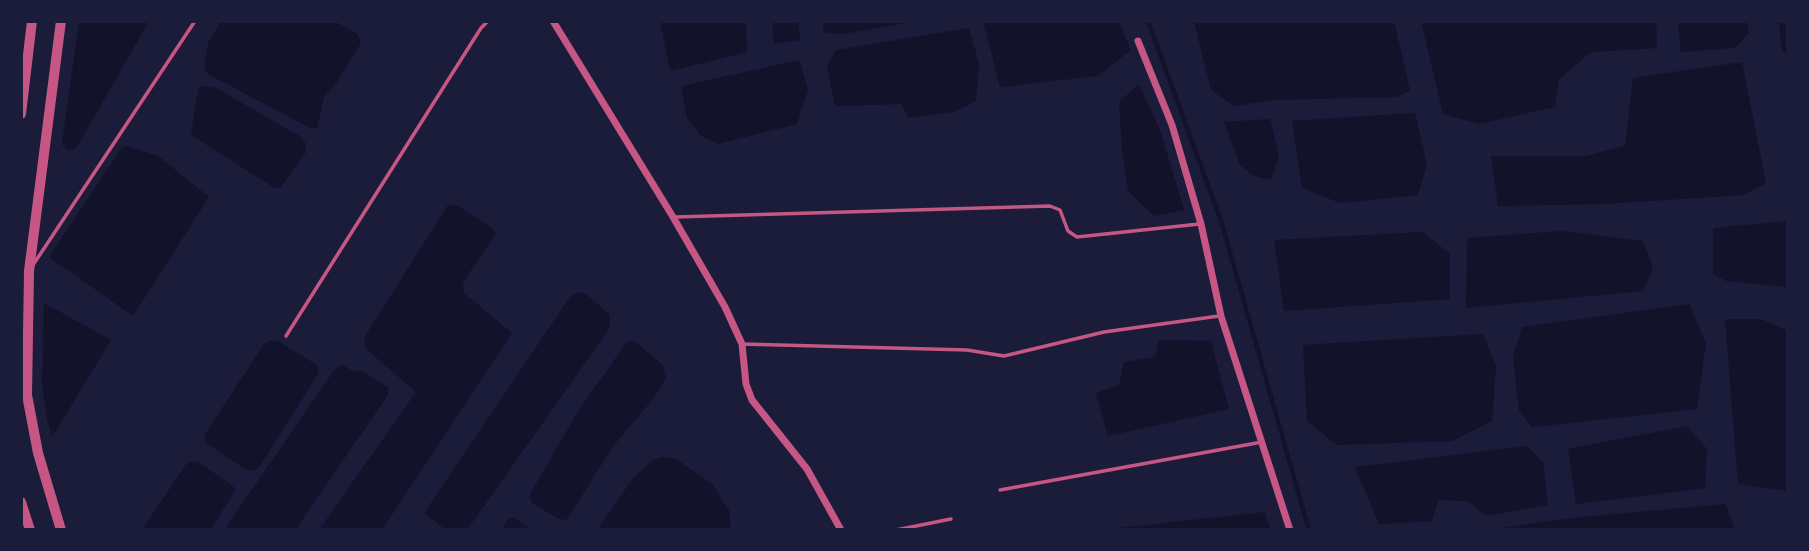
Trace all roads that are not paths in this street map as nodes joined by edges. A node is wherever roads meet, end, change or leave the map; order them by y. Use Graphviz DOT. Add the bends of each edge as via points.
graph roads {
  1 [pos="32,21"];
  2 [pos="61,21"];
  3 [pos="195,21"];
  4 [pos="488,21"];
  5 [pos="553,21"];
  6 [pos="1138,41"];
  7 [pos="21,114"];
  8 [pos="673,217"];
  9 [pos="1201,224"];
  10 [pos="25,272"];
  11 [pos="1221,316"];
  12 [pos="286,335"];
  13 [pos="742,344"];
  14 [pos="1262,442"];
  15 [pos="1000,490"];
  16 [pos="21,502"];
  17 [pos="951,519"];
  18 [pos="30,530"];
  19 [pos="61,530"];
  20 [pos="841,530"];
  21 [pos="896,530"];
  22 [pos="1290,530"];
  1 -- 7 [label="street"];
  2 -- 10 [label="street"];
  3 -- 10 [label="lane"];
  4 -- 12 [label="lane"];
  5 -- 8 [label="street"];
  6 -- 9 [label="street" via="1172,125"];
  8 -- 9 [label="lane" via="1050,206 1060,210 1068,231 1077,237"];
  8 -- 13 [label="street"];
  9 -- 11 [label="street"];
  10 -- 19 [label="street" via="27,395"];
  11 -- 13 [label="lane" via="1104,332 1004,356 967,350"];
  11 -- 14 [label="street"];
  13 -- 20 [label="street" via="752,400 807,469"];
  14 -- 15 [label="lane"];
  14 -- 22 [label="street"];
  16 -- 18 [label="street"];
  17 -- 21 [label="lane"];
}
